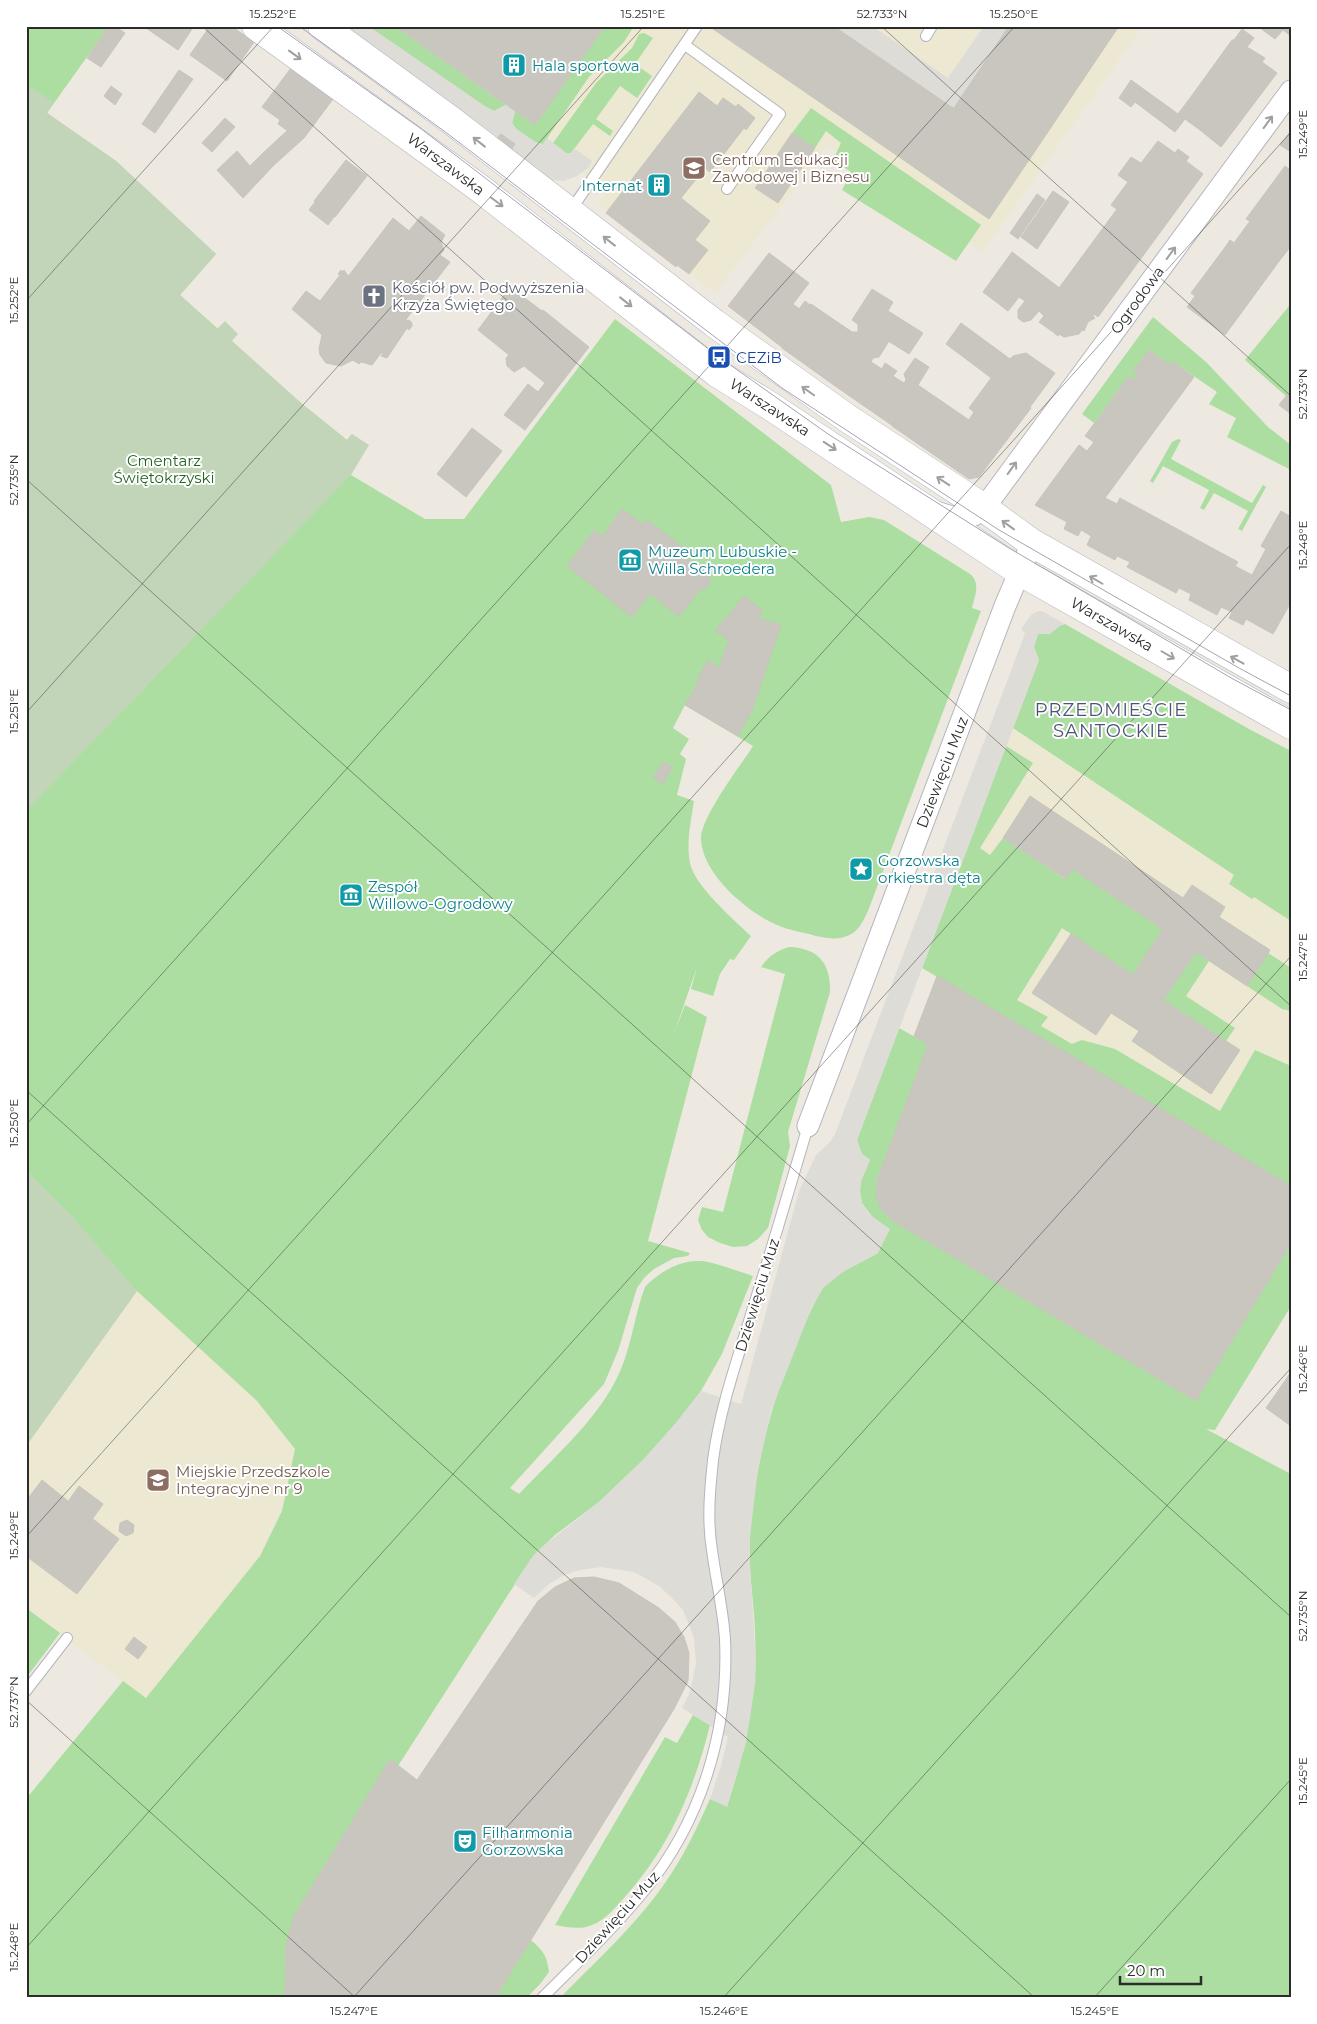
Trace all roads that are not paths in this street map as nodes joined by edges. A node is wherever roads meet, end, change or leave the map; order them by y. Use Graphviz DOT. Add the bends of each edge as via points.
graph roads {
  1 [pos="256,26"];
  2 [pos="322,26"];
  3 [pos="697,26"];
  4 [pos="932,26"];
  5 [pos="926,36"];
  6 [pos="685,45"];
  7 [pos="1291,92"];
  8 [pos="727,189"];
  9 [pos="570,211"];
  10 [pos="912,499"];
  11 [pos="984,508"];
  12 [pos="1032,543"];
  13 [pos="1019,571"];
  14 [pos="1291,689"];
  15 [pos="1291,724"];
  16 [pos="808,1126"];
  17 [pos="66,1638"];
  18 [pos="26,1691"];
  19 [pos="542,1998"];
  1 -- 10 [label="main road, Warszawska, one-way" via="478,187 717,373"];
  9 -- 2 [label="main road, Warszawska, one-way"];
  3 -- 6 [label="lane"];
  4 -- 5 [label="lane"];
  6 -- 8 [label="lane" via="780,114"];
  6 -- 9 [label="lane"];
  11 -- 7 [label="street, Ogrodowa, one-way"];
  11 -- 9 [label="main road, Warszawska, one-way" via="782,372"];
  10 -- 11 [label="street" via="932,511 961,518 976,515"];
  10 -- 13 [label="main road, Warszawska"];
  12 -- 11 [label="main road, Warszawska, one-way"];
  12 -- 13 [label="street, Dziewięciu Muz"];
  14 -- 12 [label="main road, Warszawska, one-way"];
  13 -- 15 [label="main road, Warszawska, one-way"];
  13 -- 16 [label="street, Dziewięciu Muz"];
  16 -- 19 [label="lane, Dziewięciu Muz" via="720,1418 710,1497 710,1525 723,1616 725,1669 720,1731 712,1762 687,1825 663,1865 625,1913"];
  17 -- 18 [label="lane"];
}
